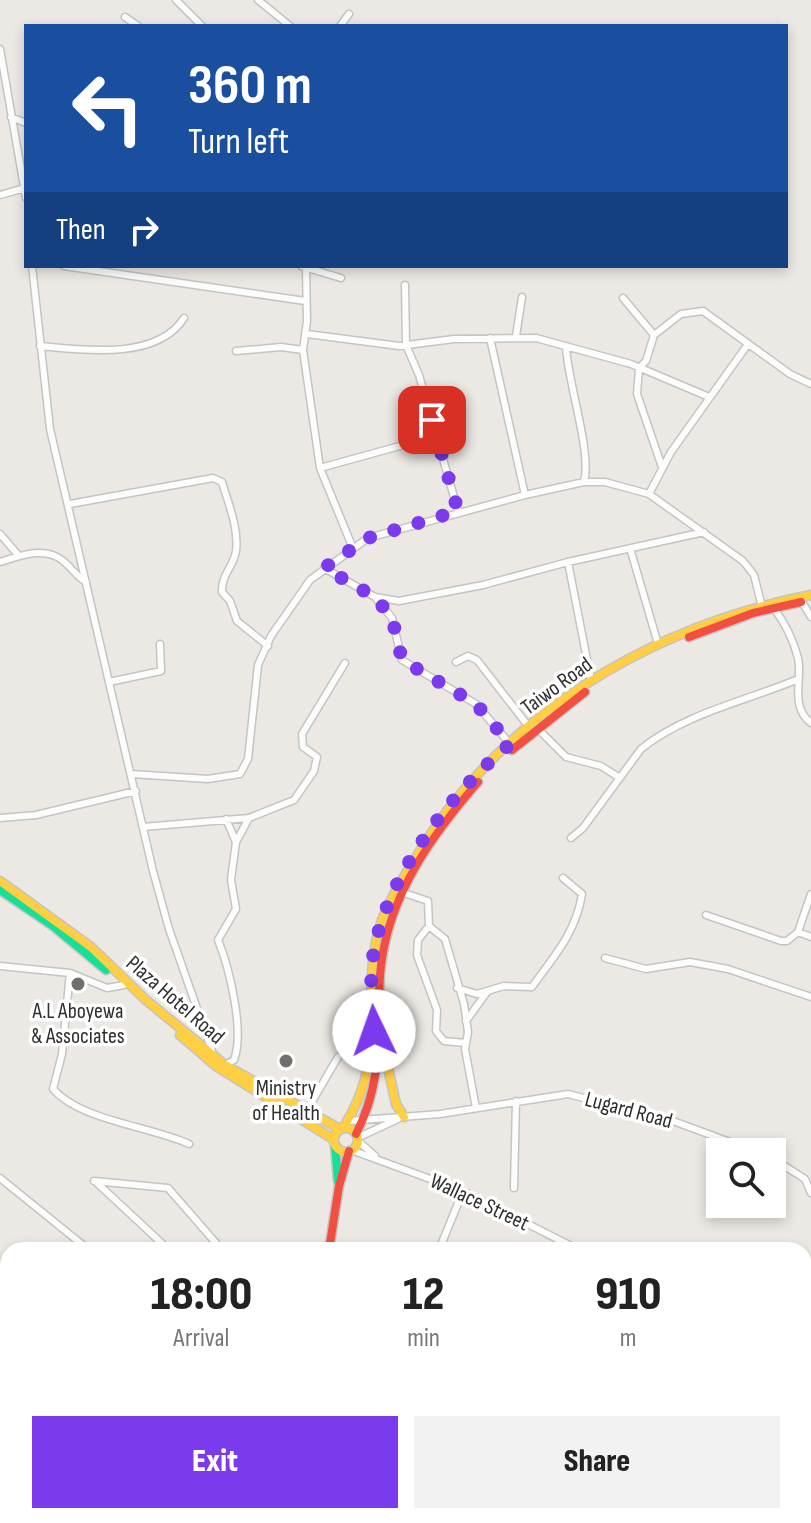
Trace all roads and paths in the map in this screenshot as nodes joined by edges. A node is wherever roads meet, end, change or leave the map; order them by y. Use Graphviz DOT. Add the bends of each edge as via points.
graph roads {
  1 [pos="176,0"];
  2 [pos="258,0"];
  3 [pos="349,14"];
  4 [pos="125,17"];
  5 [pos="135,24"];
  6 [pos="200,24"];
  7 [pos="288,24"];
  8 [pos="342,24"];
  9 [pos="0,49"];
  10 [pos="3,100"];
  11 [pos="11,117"];
  12 [pos="24,122"];
  13 [pos="24,183"];
  14 [pos="24,188"];
  15 [pos="0,195"];
  16 [pos="32,268"];
  17 [pos="78,268"];
  18 [pos="304,268"];
  19 [pos="307,268"];
  20 [pos="341,278"];
  21 [pos="405,285"];
  22 [pos="522,297"];
  23 [pos="623,298"];
  24 [pos="305,301"];
  25 [pos="184,318"];
  26 [pos="307,334"];
  27 [pos="654,335"];
  28 [pos="516,336"];
  29 [pos="490,338"];
  30 [pos="748,344"];
  31 [pos="406,345"];
  32 [pos="40,346"];
  33 [pos="566,347"];
  34 [pos="303,350"];
  35 [pos="236,351"];
  36 [pos="639,368"];
  37 [pos="811,384"];
  38 [pos="709,397"];
  39 [pos="436,436"];
  40 [pos="320,468"];
  41 [pos="662,468"];
  42 [pos="584,482"];
  43 [pos="649,494"];
  44 [pos="525,495"];
  45 [pos="70,504"];
  46 [pos="458,511"];
  47 [pos="704,532"];
  48 [pos="0,534"];
  49 [pos="352,546"];
  50 [pos="630,548"];
  51 [pos="19,556"];
  52 [pos="0,562"];
  53 [pos="568,562"];
  54 [pos="324,568"];
  55 [pos="86,582"];
  56 [pos="375,597"];
  57 [pos="808,599"];
  58 [pos="761,603"];
  59 [pos="773,607"];
  60 [pos="811,617"];
  61 [pos="160,644"];
  62 [pos="658,644"];
  63 [pos="268,646"];
  64 [pos="456,662"];
  65 [pos="345,663"];
  66 [pos="591,680"];
  67 [pos="796,680"];
  68 [pos="109,682"];
  69 [pos="811,723"];
  70 [pos="533,728"];
  71 [pos="510,744"];
  72 [pos="132,774"];
  73 [pos="620,778"];
  74 [pos="136,791"];
  75 [pos="0,818"];
  76 [pos="249,818"];
  77 [pos="226,819"];
  78 [pos="143,827"];
  79 [pos="571,838"];
  80 [pos="236,842"];
  81 [pos="563,878"];
  82 [pos="0,881"];
  83 [pos="0,890"];
  84 [pos="404,893"];
  85 [pos="811,894"];
  86 [pos="706,915"];
  87 [pos="429,926"];
  88 [pos="798,932"];
  89 [pos="811,937"];
  90 [pos="605,958"];
  91 [pos="0,966"];
  92 [pos="70,973"];
  93 [pos="124,985"];
  94 [pos="457,988"];
  95 [pos="487,992"];
  96 [pos="811,997"];
  97 [pos="466,1021"];
  98 [pos="465,1043"];
  99 [pos="382,1048"];
  100 [pos="212,1053"];
  101 [pos="338,1057"];
  102 [pos="221,1066"];
  103 [pos="516,1101"];
  104 [pos="476,1108"];
  105 [pos="306,1112"];
  106 [pos="403,1117"];
  107 [pos="365,1119"];
  108 [pos="344,1126"];
  109 [pos="357,1138"];
  110 [pos="719,1138"];
  111 [pos="334,1142"];
  112 [pos="189,1144"];
  113 [pos="350,1151"];
  114 [pos="377,1158"];
  115 [pos="786,1167"];
  116 [pos="811,1171"];
  117 [pos="0,1178"];
  118 [pos="805,1179"];
  119 [pos="339,1186"];
  120 [pos="514,1188"];
  121 [pos="463,1191"];
  122 [pos="811,1193"];
  123 [pos="79,1242"];
  124 [pos="160,1242"];
  125 [pos="215,1242"];
  126 [pos="330,1242"];
  127 [pos="442,1242"];
  128 [pos="563,1242"];
  1 -- 6 [label="street"];
  2 -- 7 [label="street"];
  3 -- 8 [label="street"];
  4 -- 5 [label="street"];
  9 -- 10 [label="street"];
  10 -- 11 [label="street"];
  11 -- 12 [label="street"];
  11 -- 13 [label="street"];
  14 -- 15 [label="street"];
  16 -- 32 [label="street"];
  17 -- 24 [label="street"];
  18 -- 24 [label="street"];
  19 -- 20 [label="street"];
  21 -- 31 [label="street"];
  22 -- 28 [label="street"];
  23 -- 27 [label="street"];
  24 -- 26 [label="street"];
  25 -- 32 [label="street" via="176,328 133,348"];
  26 -- 31 [label="street"];
  26 -- 34 [label="street"];
  27 -- 30 [label="street" via="681,314 703,311"];
  27 -- 36 [label="street"];
  28 -- 29 [label="street"];
  28 -- 33 [label="street"];
  29 -- 31 [label="street"];
  29 -- 44 [label="street"];
  30 -- 37 [label="street"];
  30 -- 38 [label="street"];
  31 -- 39 [label="street"];
  32 -- 45 [label="street" via="50,429"];
  33 -- 36 [label="street"];
  33 -- 42 [label="street" via="586,457"];
  34 -- 35 [label="street"];
  34 -- 40 [label="street"];
  36 -- 38 [label="street"];
  36 -- 41 [label="street" via="637,394"];
  38 -- 41 [label="street"];
  39 -- 40 [label="street"];
  39 -- 46 [label="street"];
  40 -- 49 [label="street"];
  41 -- 43 [label="street"];
  42 -- 43 [label="street"];
  42 -- 44 [label="street"];
  43 -- 47 [label="street"];
  44 -- 46 [label="street"];
  45 -- 55 [label="street"];
  45 -- 63 [label="street" via="213,478 222,482 236,552 224,572 222,592 237,621"];
  46 -- 49 [label="street"];
  47 -- 50 [label="street"];
  47 -- 58 [label="street" via="751,569"];
  48 -- 51 [label="street"];
  49 -- 54 [label="street"];
  50 -- 53 [label="street"];
  50 -- 62 [label="street"];
  51 -- 52 [label="street"];
  51 -- 55 [label="street" via="50,554"];
  53 -- 56 [label="street" via="399,601"];
  53 -- 66 [label="street"];
  54 -- 56 [label="street"];
  54 -- 63 [label="street" via="303,588"];
  55 -- 68 [label="street"];
  56 -- 71 [label="street" via="392,618 402,660 476,704"];
  57 -- 58 [label="main road, Taiwo Road"];
  57 -- 59 [label="main road, Taiwo Road"];
  57 -- 60 [label="street"];
  58 -- 62 [label="main road, Taiwo Road"];
  59 -- 67 [label="street" via="789,628 797,654"];
  59 -- 70 [label="main road, Taiwo Road" via="629,663"];
  61 -- 68 [label="street" via="161,671"];
  62 -- 66 [label="main road, Taiwo Road"];
  63 -- 72 [label="street" via="258,665 248,759 240,774 208,779"];
  64 -- 70 [label="street" via="468,656 477,660"];
  65 -- 76 [label="street" via="302,734 303,747 317,757 314,771 294,800"];
  66 -- 70 [label="main road, Taiwo Road"];
  67 -- 69 [label="street" via="803,716"];
  67 -- 73 [label="street" via="673,726 641,749"];
  68 -- 72 [label="street"];
  70 -- 71 [label="main road, Taiwo Road"];
  70 -- 73 [label="street" via="566,757 601,766"];
  70 -- 84 [label="main road, Taiwo Road" via="444,821"];
  71 -- 108 [label="main road, Taiwo Road" via="431,828 381,924 373,954 373,1063 368,1085"];
  72 -- 74 [label="street"];
  73 -- 79 [label="street"];
  74 -- 75 [label="street" via="36,815"];
  74 -- 78 [label="street"];
  76 -- 77 [label="street"];
  76 -- 80 [label="street"];
  77 -- 78 [label="street"];
  77 -- 80 [label="street"];
  78 -- 100 [label="street" via="169,929"];
  80 -- 102 [label="street" via="231,880 236,909 219,934 238,1039 234,1060"];
  81 -- 95 [label="street" via="582,894 572,931 556,959 529,989 504,986"];
  82 -- 100 [label="main road, Plaza Hotel Road" via="59,921"];
  83 -- 93 [label="main road, Plaza Hotel Road"];
  84 -- 87 [label="street" via="428,901"];
  84 -- 99 [label="main road, Taiwo Road" via="383,945"];
  85 -- 88 [label="street"];
  86 -- 88 [label="street" via="781,941"];
  87 -- 94 [label="street" via="445,939"];
  87 -- 98 [label="street" via="418,940 417,955 437,1010 436,1031 444,1041"];
  88 -- 89 [label="street"];
  90 -- 96 [label="street" via="646,969 690,962 728,969"];
  91 -- 92 [label="street"];
  92 -- 93 [label="street" via="107,988"];
  92 -- 112 [label="street" via="53,1089 73,1104"];
  93 -- 102 [label="main road, Plaza Hotel Road"];
  94 -- 95 [label="street"];
  94 -- 97 [label="street"];
  95 -- 97 [label="street"];
  97 -- 98 [label="street"];
  98 -- 104 [label="street"];
  99 -- 106 [label="main road" via="392,1065 394,1102"];
  99 -- 107 [label="main road, Taiwo Road" via="380,1074"];
  100 -- 102 [label="main road, Plaza Hotel Road"];
  101 -- 105 [label="street"];
  102 -- 105 [label="main road, Plaza Hotel Road"];
  102 -- 111 [label="main road, Plaza Hotel Road"];
  103 -- 104 [label="street, Lugard Road"];
  103 -- 110 [label="street, Lugard Road" via="581,1095"];
  103 -- 120 [label="street"];
  104 -- 106 [label="street, Lugard Road"];
  105 -- 108 [label="main road, Plaza Hotel Road"];
  106 -- 107 [label="street"];
  106 -- 109 [label="street"];
  107 -- 108 [label="street"];
  107 -- 109 [label="main road, Taiwo Road"];
  108 -- 109 [label="main road, Plaza Hotel Road"];
  108 -- 111 [label="main road, Taiwo Road"];
  109 -- 113 [label="main road, Taiwo Road"];
  109 -- 114 [label="street"];
  111 -- 113 [label="main road, Plaza Hotel Road"];
  111 -- 119 [label="main road"];
  113 -- 114 [label="street, Wallace Street"];
  113 -- 119 [label="main road, Taiwo Road"];
  114 -- 121 [label="street, Wallace Street"];
  115 -- 118 [label="street"];
  116 -- 118 [label="street"];
  117 -- 123 [label="street"];
  118 -- 122 [label="street"];
  119 -- 126 [label="main road"];
  121 -- 127 [label="street"];
  121 -- 128 [label="street, Wallace Street"];
  124 -- 125 [label="street" via="94,1181 168,1188"];
}
